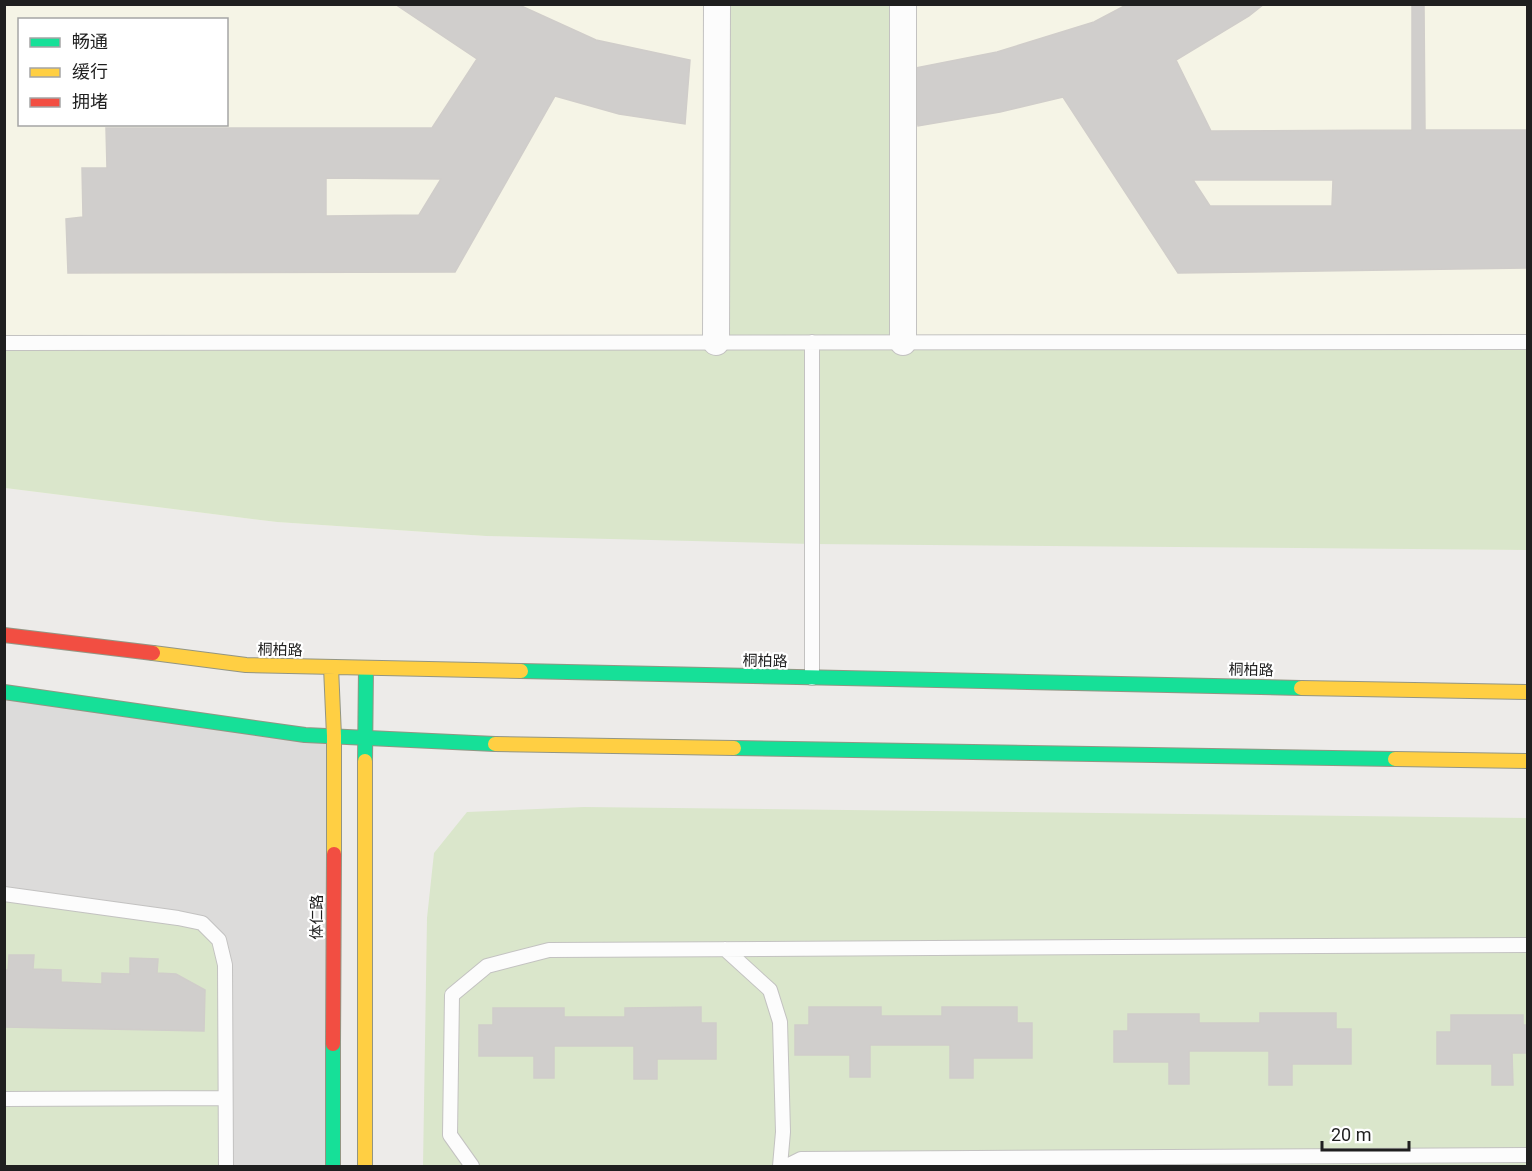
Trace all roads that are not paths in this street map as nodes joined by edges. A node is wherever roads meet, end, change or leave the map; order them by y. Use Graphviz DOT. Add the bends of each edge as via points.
graph roads {
  1 [pos="717,4"];
  2 [pos="903,4"];
  3 [pos="716,342"];
  4 [pos="812,342"];
  5 [pos="903,342"];
  6 [pos="1527,342"];
  7 [pos="4,343"];
  8 [pos="4,635"];
  9 [pos="332,667"];
  10 [pos="366,668"];
  11 [pos="812,678"];
  12 [pos="4,692"];
  13 [pos="1527,692"];
  14 [pos="334,736"];
  15 [pos="365,738"];
  16 [pos="1527,760"];
  17 [pos="4,894"];
  18 [pos="1527,945"];
  19 [pos="725,949"];
  20 [pos="225,1098"];
  21 [pos="4,1099"];
  22 [pos="1527,1155"];
  23 [pos="226,1167"];
  24 [pos="333,1167"];
  25 [pos="365,1167"];
  26 [pos="472,1167"];
  27 [pos="780,1167"];
  28 [pos="787,1167"];
  1 -- 3 [label="street"];
  2 -- 5 [label="street"];
  3 -- 4 [label="lane"];
  3 -- 7 [label="lane"];
  4 -- 5 [label="lane"];
  4 -- 11 [label="lane"];
  5 -- 6 [label="lane"];
  8 -- 9 [label="main road, 桐柏路" via="246,665"];
  9 -- 10 [label="main road, 桐柏路"];
  9 -- 14 [label="main road, 体仁路"];
  10 -- 11 [label="main road, 桐柏路"];
  10 -- 15 [label="main road"];
  11 -- 13 [label="main road, 桐柏路"];
  12 -- 14 [label="main road" via="294,734"];
  14 -- 15 [label="main road"];
  14 -- 24 [label="main road, 体仁路"];
  15 -- 16 [label="main road" via="502,744"];
  15 -- 25 [label="main road"];
  17 -- 20 [label="lane" via="202,922 219,940 225,965"];
  18 -- 19 [label="lane"];
  19 -- 26 [label="lane" via="549,950 487,966 452,995 450,1136"];
  19 -- 27 [label="lane" via="770,990 780,1022"];
  20 -- 21 [label="lane"];
  20 -- 23 [label="lane"];
  22 -- 28 [label="lane" via="801,1159"];
}
